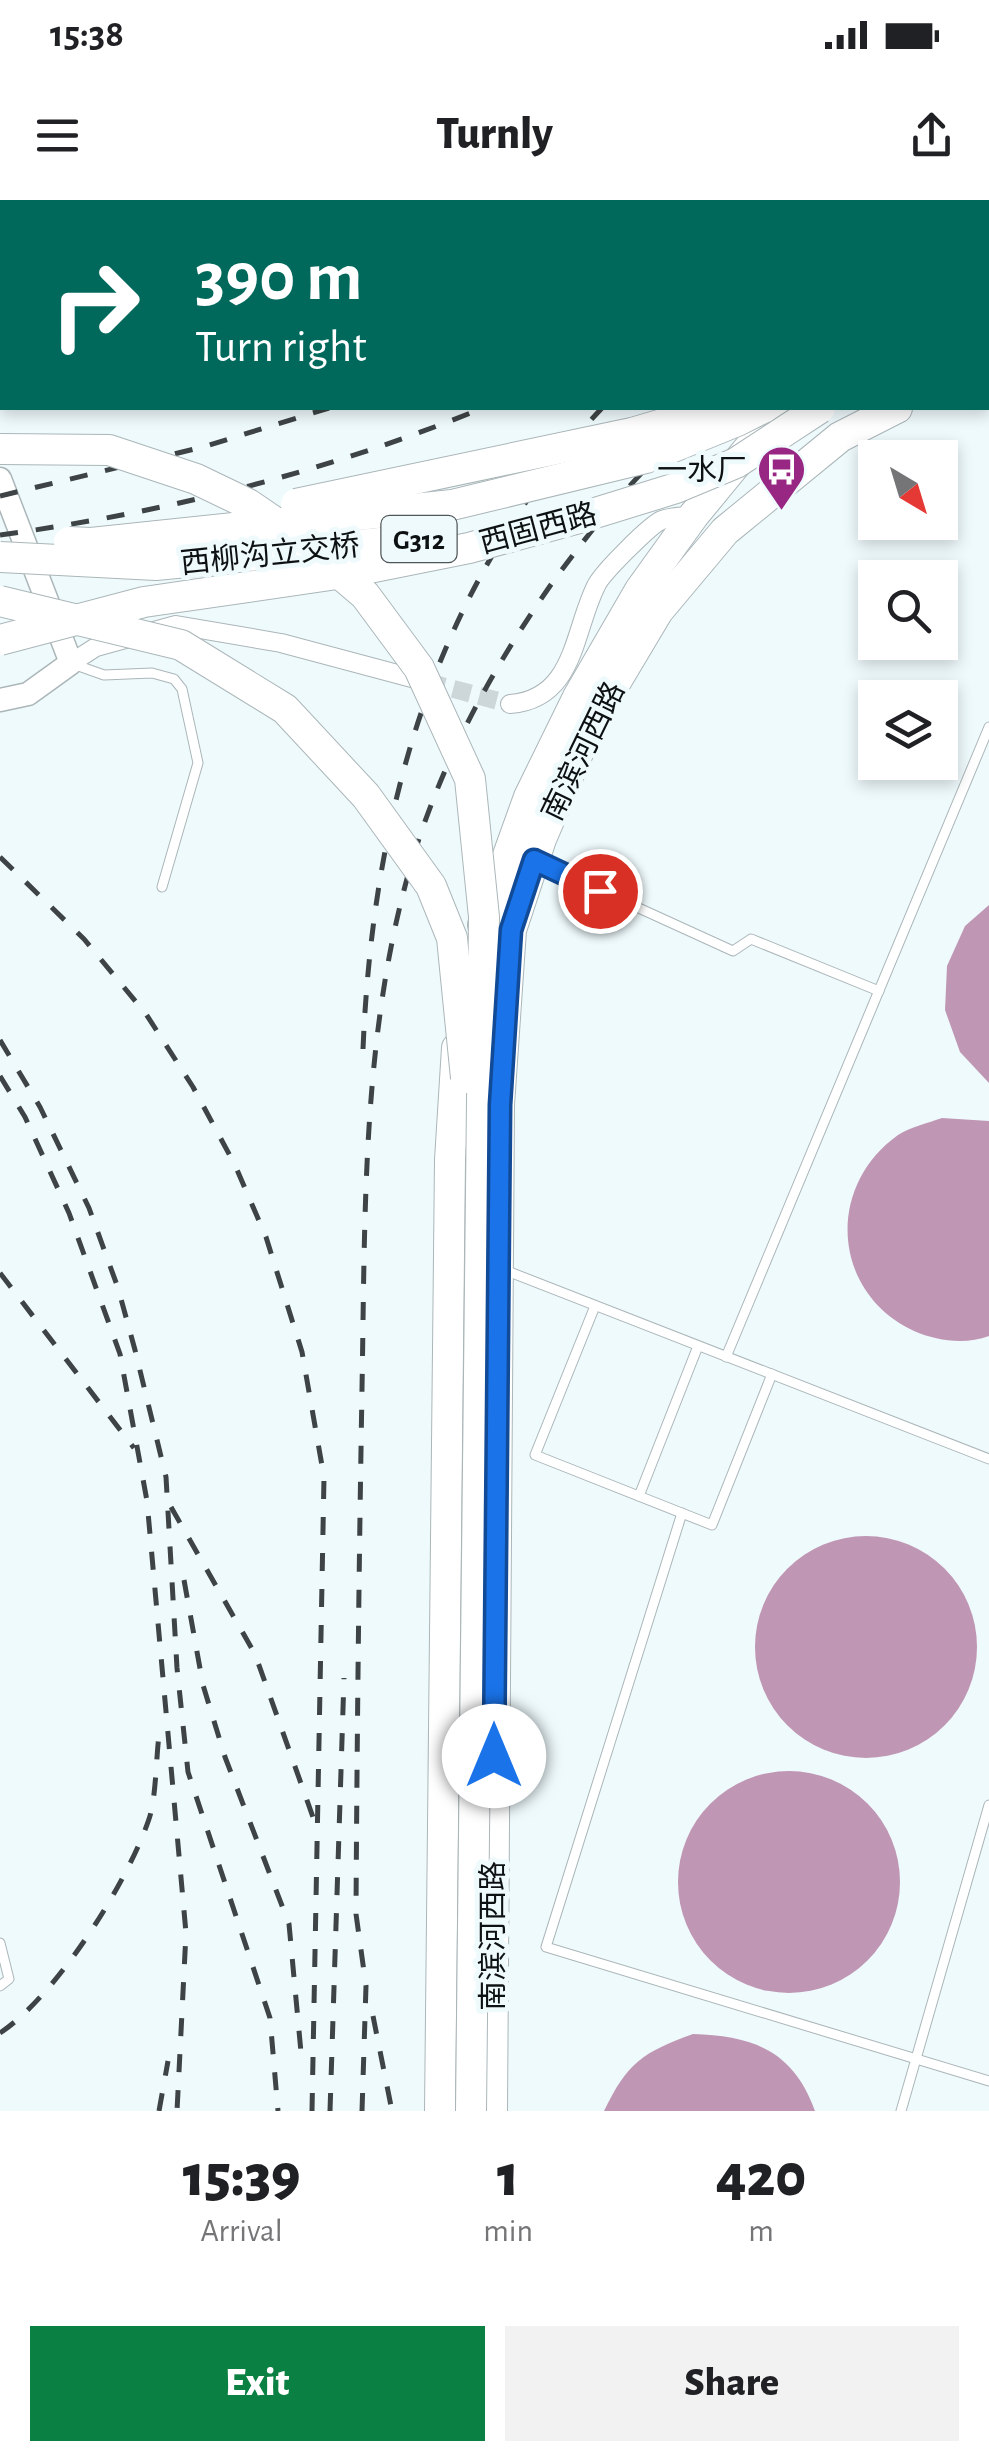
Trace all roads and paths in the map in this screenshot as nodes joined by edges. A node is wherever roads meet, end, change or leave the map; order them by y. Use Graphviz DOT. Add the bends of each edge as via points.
graph roads {
  1 [pos="710,410"];
  2 [pos="759,410"];
  3 [pos="780,410"];
  4 [pos="814,410"];
  5 [pos="816,410"];
  6 [pos="892,410"];
  7 [pos="0,449"];
  8 [pos="0,480"];
  9 [pos="694,515"];
  10 [pos="0,537"];
  11 [pos="0,557"];
  12 [pos="0,587"];
  13 [pos="0,602"];
  14 [pos="0,640"];
  15 [pos="71,663"];
  16 [pos="428,682"];
  17 [pos="0,700"];
  18 [pos="510,704"];
  19 [pos="989,728"];
  20 [pos="534,860"];
  21 [pos="162,887"];
  22 [pos="879,991"];
  23 [pos="498,1268"];
  24 [pos="594,1306"];
  25 [pos="698,1346"];
  26 [pos="726,1357"];
  27 [pos="772,1374"];
  28 [pos="989,1458"];
  29 [pos="639,1496"];
  30 [pos="682,1513"];
  31 [pos="989,1805"];
  32 [pos="0,1943"];
  33 [pos="0,1986"];
  34 [pos="914,2058"];
  35 [pos="989,2081"];
  36 [pos="440,2111"];
  37 [pos="457,2111"];
  38 [pos="472,2111"];
  39 [pos="492,2111"];
  40 [pos="900,2111"];
  1 -- 12 [label="highway, bridge" via="632,433 210,523"];
  2 -- 10 [label="highway, 西柳沟立交桥 / G312, bridge" via="646,458 452,506 91,543"];
  3 -- 9 [label="highway, 南滨河西路"];
  4 -- 11 [label="highway, 西柳沟立交桥 / G312, bridge" via="642,478 434,538 156,565"];
  5 -- 14 [label="highway, 西固西路, bridge" via="736,463 579,518 469,548 144,602"];
  6 -- 20 [label="highway, 南滨河西路" via="840,437 726,531 658,611 590,726"];
  7 -- 38 [label="highway, bridge" via="109,450 196,479 298,538 364,595 420,668 470,778 484,917"];
  8 -- 15 [label="street"];
  9 -- 18 [label="street" via="660,520 597,582 572,656 546,695"];
  9 -- 36 [label="highway, 南滨河西路" via="613,636 529,797 473,950 460,1028 450,1160"];
  13 -- 37 [label="highway, bridge" via="181,645 285,709 366,796 431,886 452,938 468,1092"];
  15 -- 16 [label="street" via="96,648 176,625 281,643"];
  15 -- 17 [label="street" via="28,694"];
  15 -- 21 [label="lane" via="104,675 174,678 182,689 198,764"];
  19 -- 22 [label="lane"];
  20 -- 22 [label="lane" via="733,952 752,939"];
  20 -- 23 [label="highway, 南滨河西路" via="511,930"];
  22 -- 26 [label="lane"];
  23 -- 24 [label="lane"];
  23 -- 39 [label="highway, 南滨河西路"];
  24 -- 25 [label="lane"];
  24 -- 29 [label="lane" via="535,1455"];
  25 -- 26 [label="lane"];
  25 -- 29 [label="lane"];
  26 -- 27 [label="lane"];
  27 -- 28 [label="lane"];
  27 -- 30 [label="lane" via="712,1525"];
  29 -- 30 [label="lane"];
  30 -- 34 [label="lane" via="546,1947"];
  31 -- 34 [label="lane"];
  32 -- 33 [label="lane" via="9,1980"];
  34 -- 35 [label="lane"];
  34 -- 40 [label="lane"];
}
